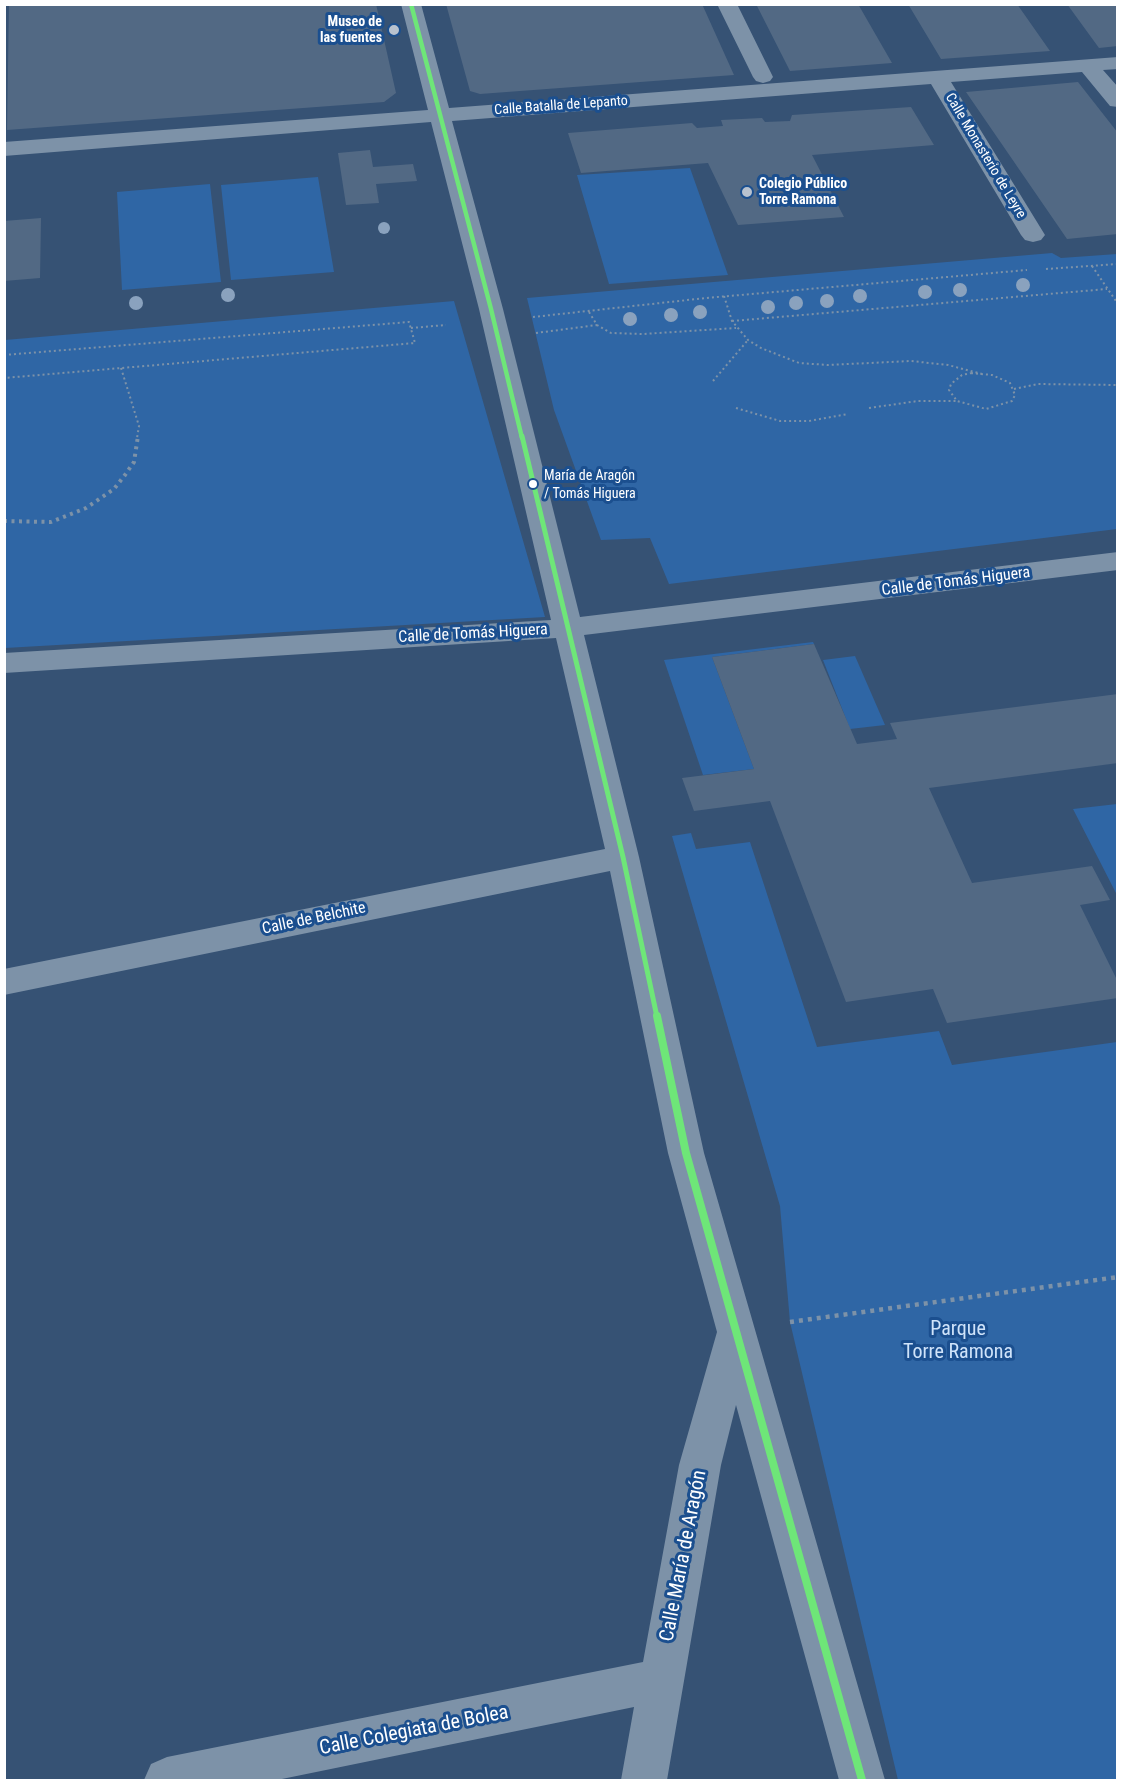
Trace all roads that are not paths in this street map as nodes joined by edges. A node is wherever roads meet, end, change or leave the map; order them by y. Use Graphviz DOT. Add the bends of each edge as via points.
graph roads {
  1 [pos="411,4"];
  2 [pos="727,4"];
  3 [pos="1118,63"];
  4 [pos="1088,66"];
  5 [pos="763,77"];
  6 [pos="936,77"];
  7 [pos="1118,101"];
  8 [pos="440,115"];
  9 [pos="4,149"];
  10 [pos="1033,235"];
  11 [pos="1118,561"];
  12 [pos="567,628"];
  13 [pos="4,663"];
  14 [pos="623,857"];
  15 [pos="4,982"];
  16 [pos="736,1334"];
  17 [pos="661,1680"];
  18 [pos="167,1780"];
  19 [pos="644,1780"];
  20 [pos="862,1780"];
  1 -- 8 [label="street"];
  2 -- 5 [label="street"];
  3 -- 4 [label="street, Calle Batalla de Lepanto"];
  4 -- 6 [label="street, Calle Batalla de Lepanto"];
  4 -- 7 [label="street"];
  6 -- 8 [label="street, Calle Batalla de Lepanto"];
  6 -- 10 [label="street, Calle Monasterio de Leyre"];
  8 -- 9 [label="street, Calle Batalla de Lepanto"];
  8 -- 12 [label="street"];
  11 -- 12 [label="street, Calle de Tomás Higuera"];
  12 -- 13 [label="street, Calle de Tomás Higuera"];
  12 -- 14 [label="street"];
  14 -- 15 [label="street, Calle de Belchite"];
  14 -- 16 [label="street" via="686,1153"];
  16 -- 17 [label="street, Calle María de Aragón" via="700,1465"];
  16 -- 20 [label="street"];
  17 -- 18 [label="street, Calle Colegiata de Bolea"];
  17 -- 19 [label="street, Calle María de Aragón"];
}
